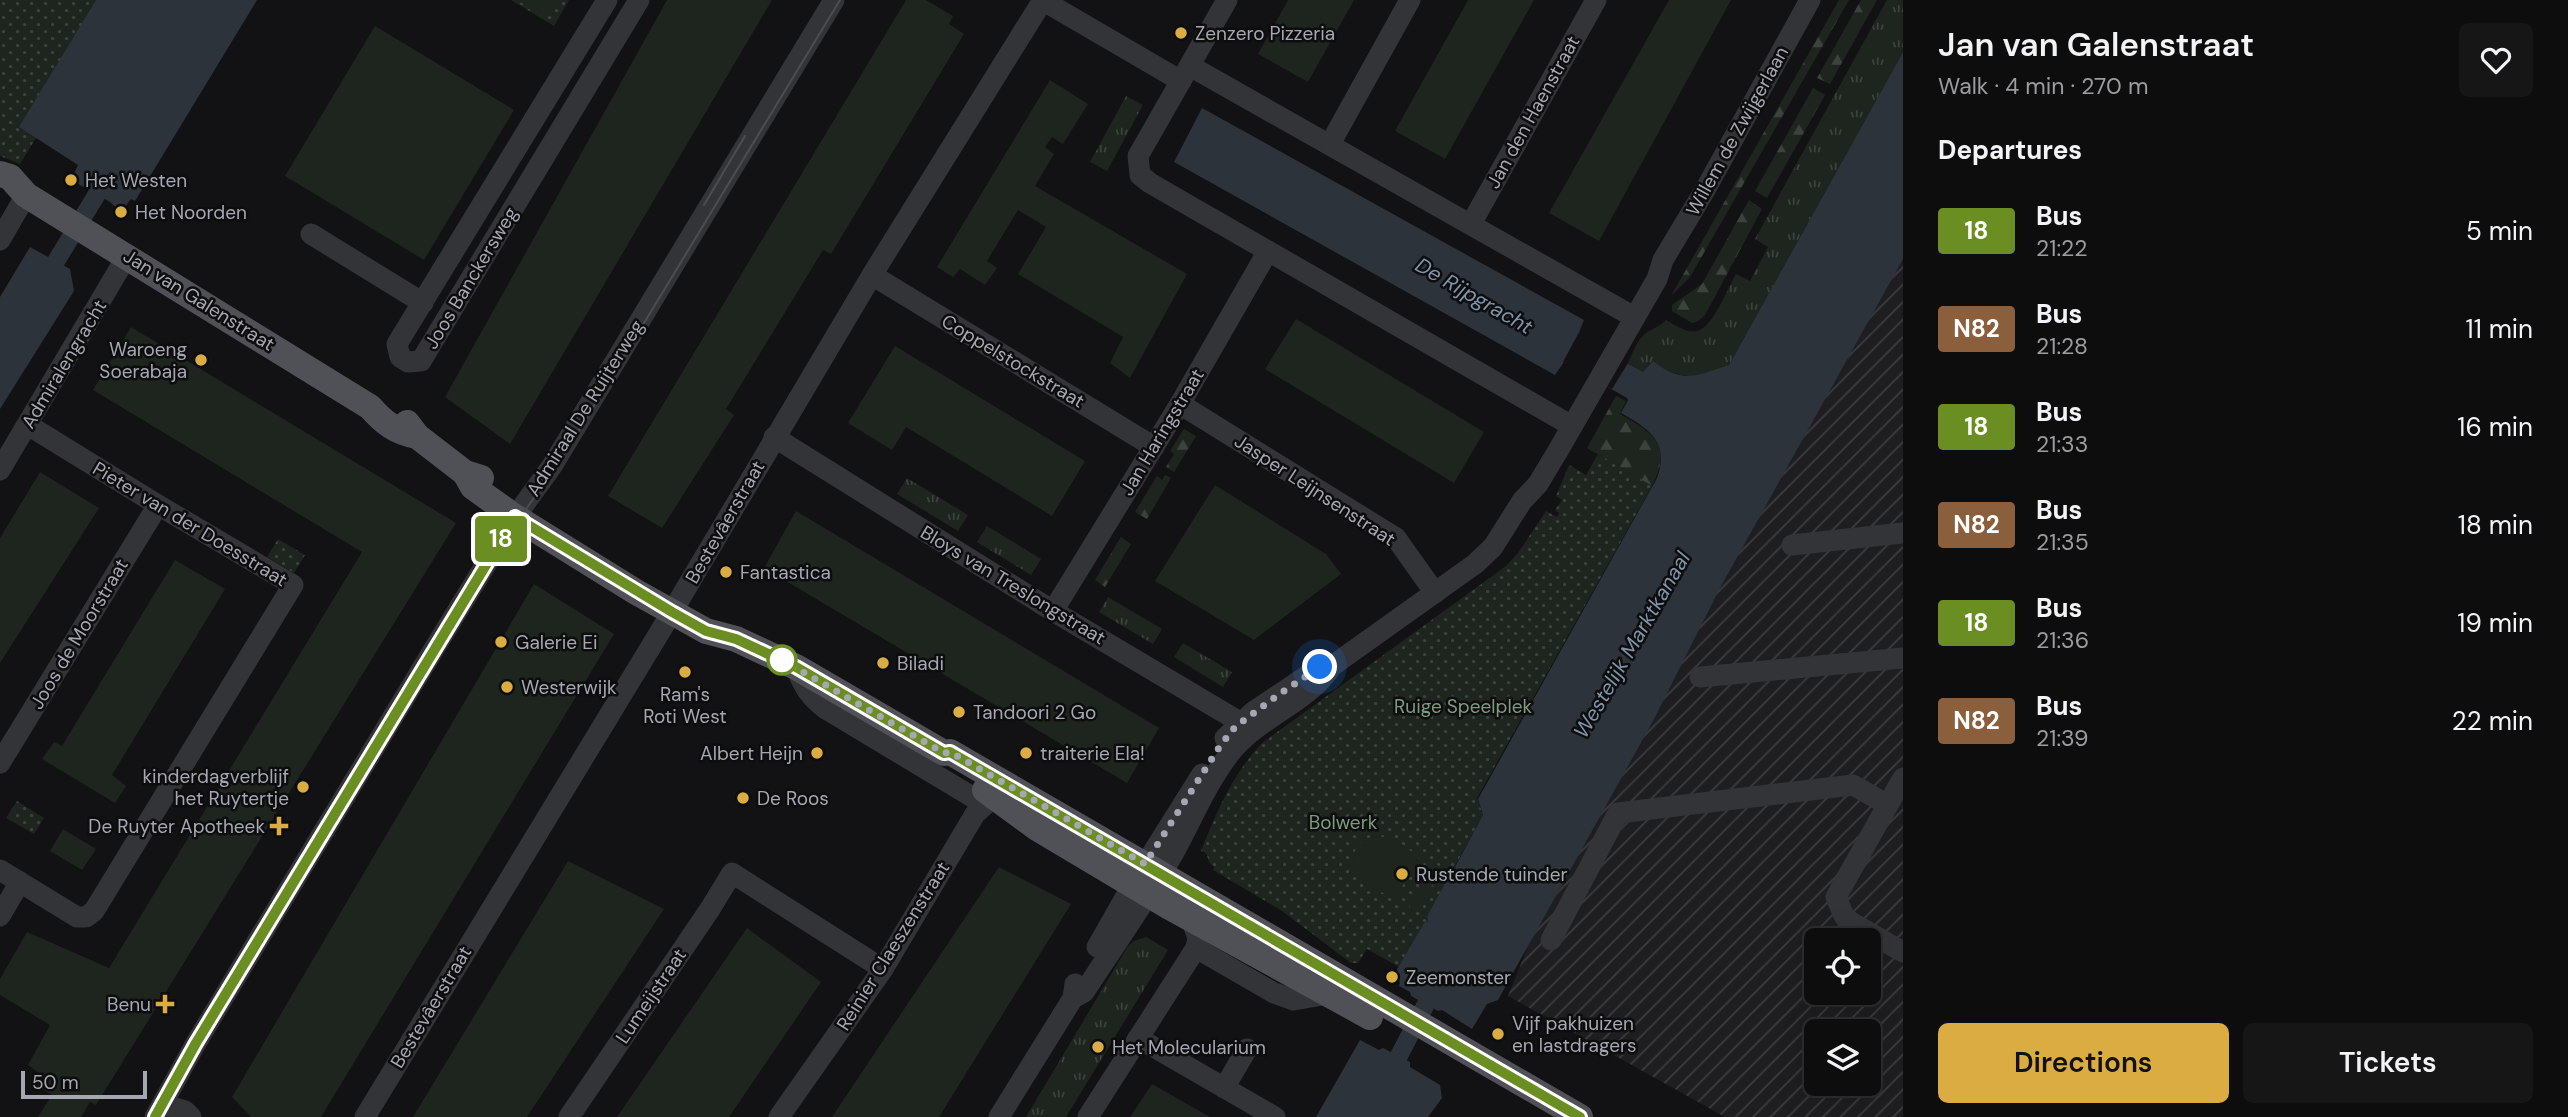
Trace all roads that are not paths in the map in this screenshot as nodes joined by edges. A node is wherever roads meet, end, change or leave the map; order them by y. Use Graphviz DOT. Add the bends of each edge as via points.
graph roads {
  1 [pos="607,0"];
  2 [pos="639,0"];
  3 [pos="820,0"];
  4 [pos="835,0"];
  5 [pos="1043,0"];
  6 [pos="1227,0"];
  7 [pos="1410,0"];
  8 [pos="1596,0"];
  9 [pos="1810,0"];
  10 [pos="1185,74"];
  11 [pos="1330,144"];
  12 [pos="0,174"];
  13 [pos="0,191"];
  14 [pos="26,195"];
  15 [pos="1471,224"];
  16 [pos="311,234"];
  17 [pos="0,240"];
  18 [pos="1268,251"];
  19 [pos="127,256"];
  20 [pos="872,275"];
  21 [pos="423,303"];
  22 [pos="1628,313"];
  23 [pos="1180,404"];
  24 [pos="1566,423"];
  25 [pos="28,425"];
  26 [pos="774,437"];
  27 [pos="1154,447"];
  28 [pos="0,470"];
  29 [pos="158,505"];
  30 [pos="519,512"];
  31 [pos="1903,533"];
  32 [pos="1792,545"];
  33 [pos="1435,593"];
  34 [pos="674,607"];
  35 [pos="1053,611"];
  36 [pos="1903,658"];
  37 [pos="796,667"];
  38 [pos="1700,677"];
  39 [pos="1247,727"];
  40 [pos="0,763"];
  41 [pos="1903,778"];
  42 [pos="999,798"];
  43 [pos="1888,805"];
  44 [pos="0,870"];
  45 [pos="1146,879"];
  46 [pos="20,882"];
  47 [pos="0,916"];
  48 [pos="1192,921"];
  49 [pos="1551,940"];
  50 [pos="1196,948"];
  51 [pos="1903,952"];
  52 [pos="883,969"];
  53 [pos="1328,994"];
  54 [pos="1397,1022"];
  55 [pos="1424,1037"];
  56 [pos="1138,1038"];
  57 [pos="1247,1049"];
  58 [pos="1224,1088"];
  59 [pos="159,1110"];
  60 [pos="188,1114"];
  61 [pos="365,1117"];
  62 [pos="569,1117"];
  63 [pos="779,1117"];
  64 [pos="999,1117"];
  65 [pos="1088,1117"];
  66 [pos="1275,1117"];
  67 [pos="1553,1117"];
  68 [pos="1580,1117"];
  1 -- 21 [label="street, Joos Banckersweg"];
  2 -- 21 [label="street, Joos Banckersweg" via="421,361 408,362 400,357 397,344"];
  3 -- 30 [label="street, Admiraal De Ruijterweg" via="542,460"];
  4 -- 30 [label="street, Admiraal De Ruijterweg" via="558,456"];
  5 -- 10 [label="street"];
  5 -- 20 [label="street, Bestevâerstraat"];
  6 -- 10 [label="street"];
  7 -- 11 [label="street"];
  8 -- 15 [label="street, Jan den Haenstraat"];
  9 -- 22 [label="street, Willem de Zwijgerlaan" via="1699,202 1662,260 1646,272"];
  10 -- 11 [label="street"];
  10 -- 18 [label="street" via="1138,156 1140,175"];
  11 -- 15 [label="street"];
  12 -- 14 [label="main road, Jan van Galenstraat" via="10,177"];
  13 -- 14 [label="main road, Jan van Galenstraat"];
  14 -- 17 [label="street"];
  14 -- 19 [label="main road, Jan van Galenstraat"];
  15 -- 22 [label="street"];
  16 -- 21 [label="street"];
  18 -- 23 [label="street, Jan Haringstraat"];
  18 -- 24 [label="street"];
  19 -- 25 [label="street, Admiralengracht"];
  19 -- 30 [label="main road, Jan van Galenstraat" via="370,407 401,433 417,436 482,479"];
  20 -- 26 [label="street, Bestevâerstraat"];
  20 -- 27 [label="street, Coppelstockstraat"];
  22 -- 24 [label="street, Willem de Zwijgerlaan"];
  23 -- 27 [label="street, Jan Haringstraat"];
  23 -- 33 [label="street, Jasper Leijnsenstraat" via="1396,538"];
  24 -- 33 [label="street, Willem de Zwijgerlaan" via="1538,484 1490,551"];
  25 -- 28 [label="street, Admiralengracht"];
  25 -- 29 [label="street, Pieter van der Doesstraat"];
  26 -- 34 [label="street, Bestevâerstraat"];
  26 -- 35 [label="street, Bloys van Treslongstraat"];
  27 -- 35 [label="street, Jan Haringstraat"];
  29 -- 40 [label="street, Joos de Moorstraat"];
  29 -- 46 [label="street, Pieter van der Doesstraat" via="293,585 94,911 78,917"];
  30 -- 34 [label="main road, Jan van Galenstraat"];
  30 -- 59 [label="street, Admiraal De Ruijterweg"];
  31 -- 32 [label="street"];
  33 -- 39 [label="street, Willem de Zwijgerlaan" via="1332,666 1320,667"];
  34 -- 37 [label="main road, Jan van Galenstraat" via="712,620 736,639"];
  34 -- 61 [label="street, Bestevâerstraat"];
  35 -- 39 [label="street, Bloys van Treslongstraat"];
  36 -- 38 [label="street"];
  37 -- 42 [label="main road, Jan van Galenstraat" via="944,753 950,752"];
  37 -- 42 [label="street, Jan van Galenstraat" via="803,686 826,709"];
  39 -- 45 [label="street, Willem de Zwijgerlaan"];
  41 -- 43 [label="street"];
  42 -- 45 [label="main road, Jan van Galenstraat"];
  42 -- 52 [label="street, Reinier Claeszenstraat" via="975,814"];
  43 -- 49 [label="street" via="1853,785 1618,813"];
  43 -- 51 [label="street" via="1836,897 1851,922"];
  44 -- 46 [label="street, Pieter van der Doesstraat"];
  45 -- 48 [label="main road, Jan van Galenstraat"];
  45 -- 54 [label="main road, Jan van Galenstraat"];
  45 -- 64 [label="street, Willem de Zwijgerlaan" via="1084,992 1073,998"];
  46 -- 47 [label="street"];
  48 -- 50 [label="street"];
  48 -- 53 [label="main road, Jan van Galenstraat"];
  50 -- 53 [label="street" via="1294,1000"];
  50 -- 56 [label="street"];
  52 -- 62 [label="street, Lumeijstraat" via="732,873"];
  52 -- 63 [label="street, Reinier Claeszenstraat"];
  53 -- 54 [label="main road, Jan van Galenstraat"];
  54 -- 55 [label="main road, Jan van Galenstraat"];
  55 -- 67 [label="main road, Jan van Galenstraat" via="1446,1057"];
  55 -- 68 [label="main road, Jan van Galenstraat"];
  56 -- 58 [label="street"];
  56 -- 65 [label="street"];
  57 -- 58 [label="street"];
  58 -- 66 [label="street"];
  59 -- 60 [label="street"];
}
